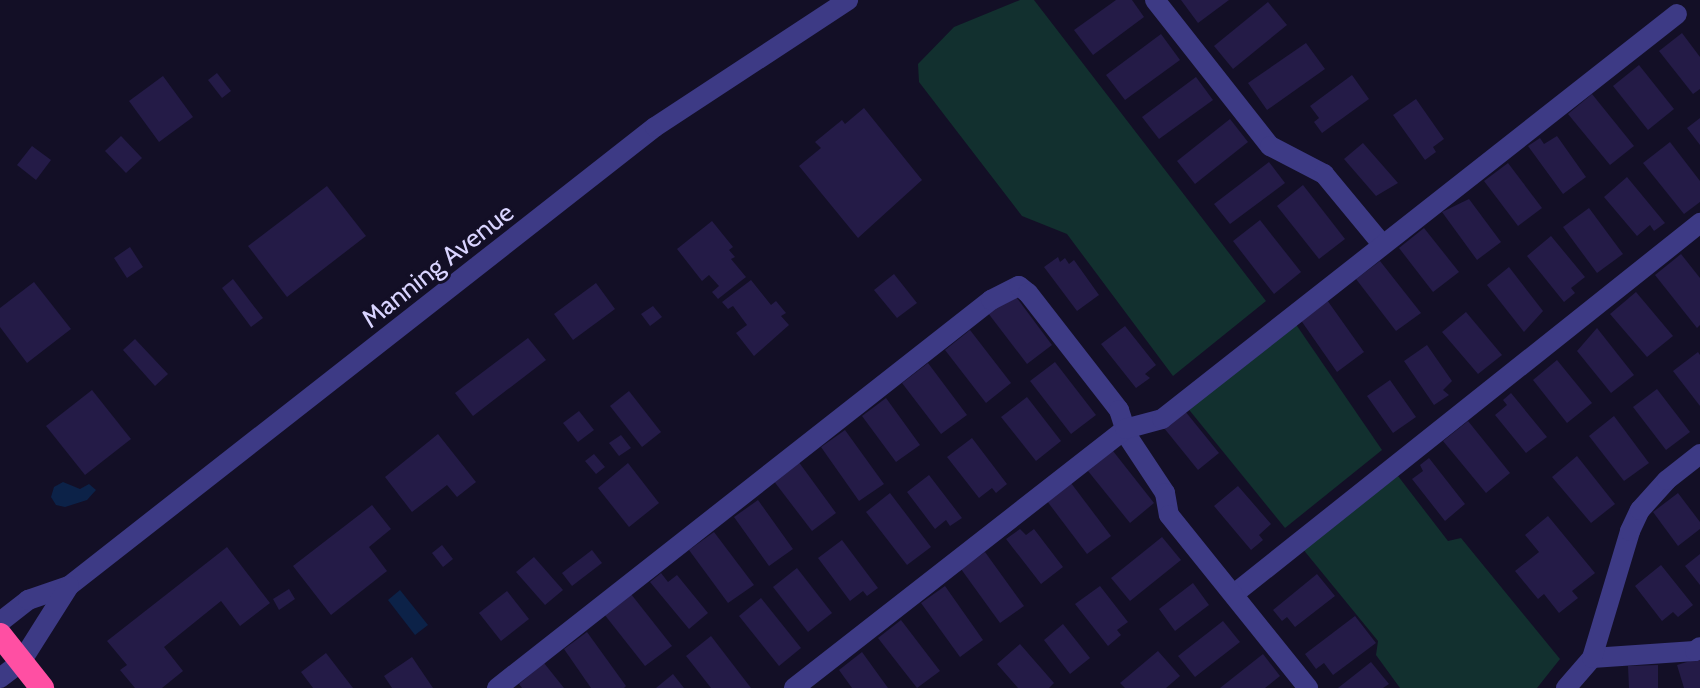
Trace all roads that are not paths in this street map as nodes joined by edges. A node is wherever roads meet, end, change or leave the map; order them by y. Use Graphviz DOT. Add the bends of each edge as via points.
graph roads {
  1 [pos="848,0"];
  2 [pos="1155,0"];
  3 [pos="1677,14"];
  4 [pos="1700,223"];
  5 [pos="1382,244"];
  6 [pos="1125,429"];
  7 [pos="1700,454"];
  8 [pos="69,586"];
  9 [pos="1234,594"];
  10 [pos="0,622"];
  11 [pos="0,635"];
  12 [pos="1700,647"];
  13 [pos="1592,658"];
  14 [pos="21,662"];
  15 [pos="0,678"];
  16 [pos="42,688"];
  17 [pos="497,688"];
  18 [pos="794,688"];
  19 [pos="1308,688"];
  20 [pos="1566,688"];
  1 -- 8 [label="street, Manning Avenue" via="655,127"];
  2 -- 5 [label="street" via="1270,146 1324,174"];
  3 -- 5 [label="street"];
  4 -- 9 [label="street"];
  5 -- 6 [label="street" via="1162,419"];
  6 -- 9 [label="street" via="1165,493 1169,515"];
  6 -- 17 [label="street" via="1119,410 1028,293 1019,286 1005,290"];
  6 -- 18 [label="street"];
  7 -- 13 [label="street" via="1640,510"];
  8 -- 10 [label="street, Manning Avenue" via="28,600"];
  8 -- 14 [label="street, Manning Avenue"];
  9 -- 19 [label="street"];
  11 -- 14 [label="highway"];
  12 -- 13 [label="street"];
  13 -- 20 [label="street"];
  14 -- 15 [label="street, Manning Avenue"];
  14 -- 16 [label="highway"];
}
